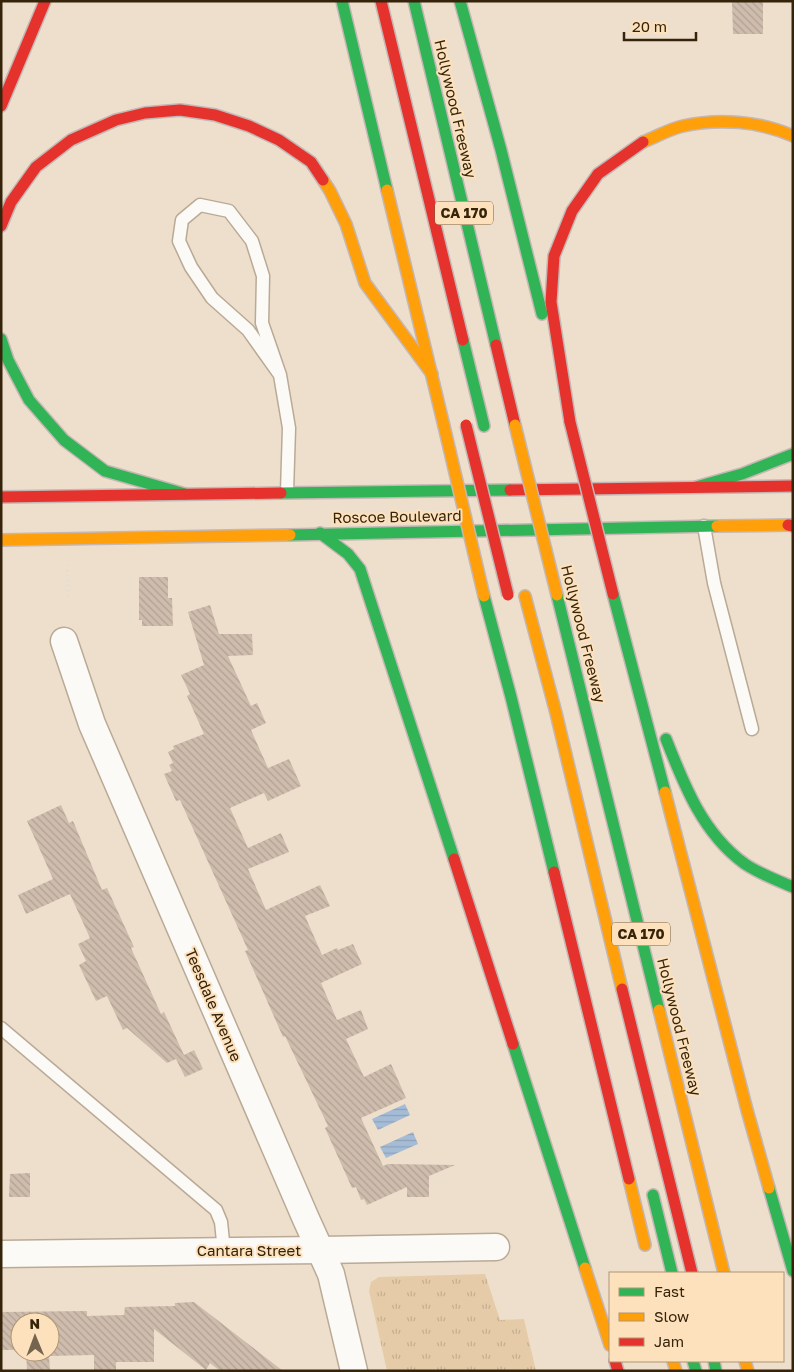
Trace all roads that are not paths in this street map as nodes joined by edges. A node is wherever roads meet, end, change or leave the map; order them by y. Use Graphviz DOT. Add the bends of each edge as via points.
graph roads {
  1 [pos="45,1"];
  2 [pos="342,1"];
  3 [pos="381,1"];
  4 [pos="414,1"];
  5 [pos="460,1"];
  6 [pos="1,106"];
  7 [pos="793,136"];
  8 [pos="1,226"];
  9 [pos="1,339"];
  10 [pos="432,374"];
  11 [pos="280,375"];
  12 [pos="465,421"];
  13 [pos="570,422"];
  14 [pos="485,430"];
  15 [pos="793,454"];
  16 [pos="498,482"];
  17 [pos="793,486"];
  18 [pos="696,487"];
  19 [pos="287,492"];
  20 [pos="186,494"];
  21 [pos="1,497"];
  22 [pos="502,501"];
  23 [pos="507,520"];
  24 [pos="791,525"];
  25 [pos="704,526"];
  26 [pos="320,533"];
  27 [pos="511,539"];
  28 [pos="1,540"];
  29 [pos="524,591"];
  30 [pos="613,594"];
  31 [pos="509,600"];
  32 [pos="64,641"];
  33 [pos="655,710"];
  34 [pos="661,726"];
  35 [pos="752,729"];
  36 [pos="793,886"];
  37 [pos="1,1028"];
  38 [pos="651,1187"];
  39 [pos="496,1246"];
  40 [pos="321,1250"];
  41 [pos="224,1251"];
  42 [pos="1,1254"];
  43 [pos="647,1254"];
  44 [pos="793,1271"];
  45 [pos="672,1272"];
  46 [pos="692,1272"];
  47 [pos="724,1272"];
  48 [pos="609,1342"];
  49 [pos="354,1371"];
  1 -- 6 [label="main road"];
  2 -- 10 [label="main road"];
  3 -- 14 [label="main road"];
  4 -- 47 [label="main road, Hollywood Freeway / CA 170, bridge"];
  5 -- 13 [label="main road"];
  7 -- 13 [label="main road" via="776,128 731,121 682,126 638,144 598,174 572,210 554,256 551,302"];
  8 -- 10 [label="main road" via="11,202 36,167 70,140 116,120 180,110 215,115 250,126 279,140 311,162 346,224 365,283"];
  9 -- 20 [label="main road" via="29,400 64,440 105,471"];
  10 -- 43 [label="main road, bridge"];
  11 -- 11 [label="lane" via="262,323 263,276 252,241 229,211 200,205 182,220 179,240 191,268 212,298 248,330"];
  11 -- 19 [label="lane" via="289,428"];
  12 -- 31 [label="main road, bridge"];
  13 -- 30 [label="main road, bridge"];
  15 -- 18 [label="main road" via="742,474"];
  16 -- 22 [label="main road"];
  17 -- 18 [label="main road, Roscoe Boulevard"];
  18 -- 19 [label="main road, Roscoe Boulevard"];
  19 -- 20 [label="main road, Roscoe Boulevard"];
  20 -- 21 [label="main road, Roscoe Boulevard"];
  23 -- 27 [label="main road"];
  24 -- 25 [label="main road, Roscoe Boulevard"];
  25 -- 26 [label="main road, Roscoe Boulevard"];
  25 -- 35 [label="lane" via="714,584"];
  26 -- 28 [label="main road, Roscoe Boulevard"];
  26 -- 48 [label="main road" via="348,554 360,569"];
  29 -- 46 [label="main road"];
  30 -- 33 [label="main road"];
  30 -- 44 [label="main road" via="746,1110"];
  32 -- 40 [label="street, Teesdale Avenue" via="92,724"];
  34 -- 36 [label="main road" via="687,792 708,829 738,859 772,880"];
  37 -- 41 [label="lane" via="216,1210 221,1222"];
  38 -- 45 [label="main road"];
  39 -- 40 [label="street, Cantara Street"];
  40 -- 41 [label="street, Cantara Street"];
  40 -- 49 [label="street, Teesdale Avenue" via="332,1274"];
  41 -- 42 [label="street, Cantara Street"];
}
